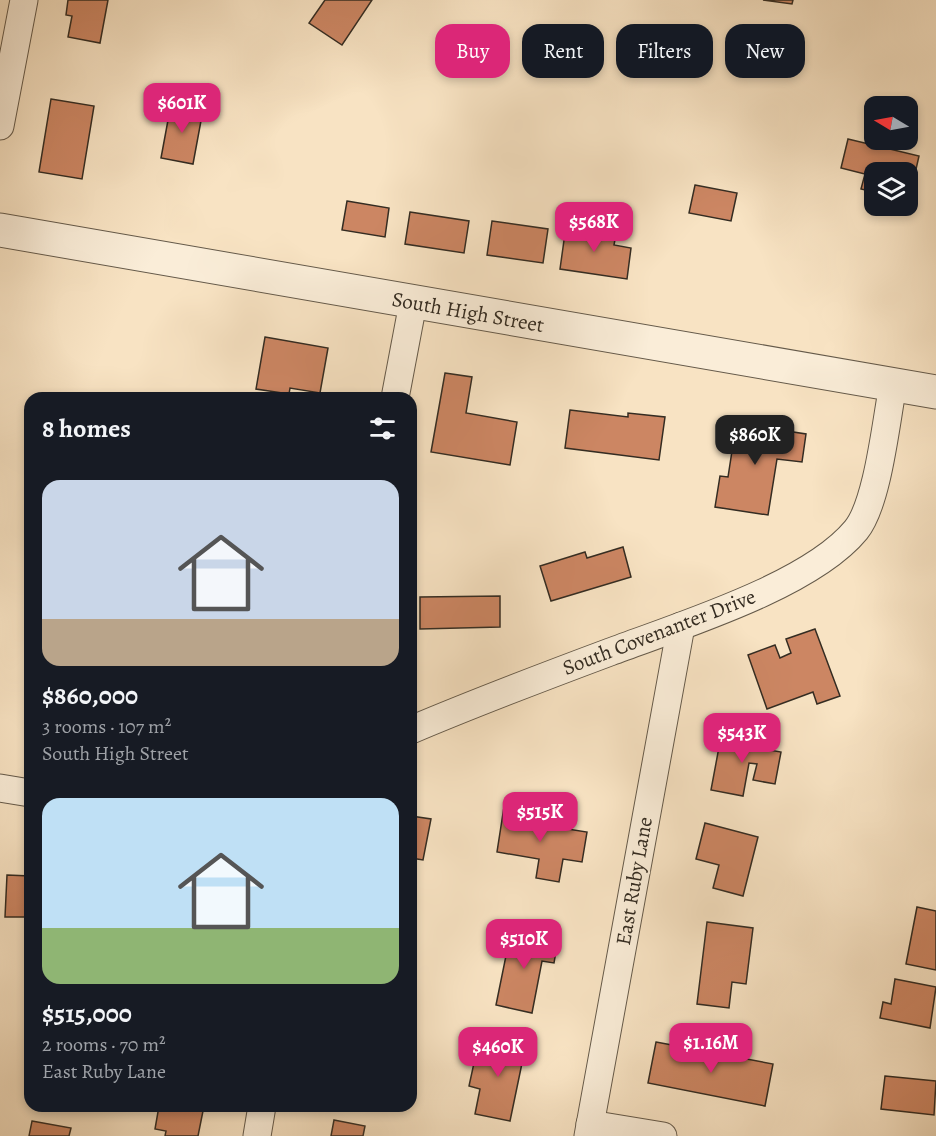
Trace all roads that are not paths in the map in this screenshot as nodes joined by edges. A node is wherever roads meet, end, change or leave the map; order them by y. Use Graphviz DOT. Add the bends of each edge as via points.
graph roads {
  1 [pos="24,0"];
  2 [pos="0,126"];
  3 [pos="0,230"];
  4 [pos="413,303"];
  5 [pos="893,385"];
  6 [pos="396,392"];
  7 [pos="936,392"];
  8 [pos="681,626"];
  9 [pos="417,727"];
  10 [pos="0,788"];
  11 [pos="24,792"];
  12 [pos="261,1112"];
  13 [pos="589,1130"];
  14 [pos="257,1136"];
  15 [pos="663,1136"];
  1 -- 2 [label="street"];
  3 -- 4 [label="street, South High Street"];
  4 -- 5 [label="street, South High Street"];
  4 -- 6 [label="street"];
  5 -- 7 [label="street, South High Street"];
  5 -- 8 [label="street, South Covenanter Drive" via="871,501 857,529 828,555 782,582 719,613"];
  8 -- 9 [label="street, South Covenanter Drive" via="485,698"];
  8 -- 13 [label="street, East Ruby Lane"];
  10 -- 11 [label="street"];
  12 -- 14 [label="street"];
  13 -- 15 [label="street"];
}
